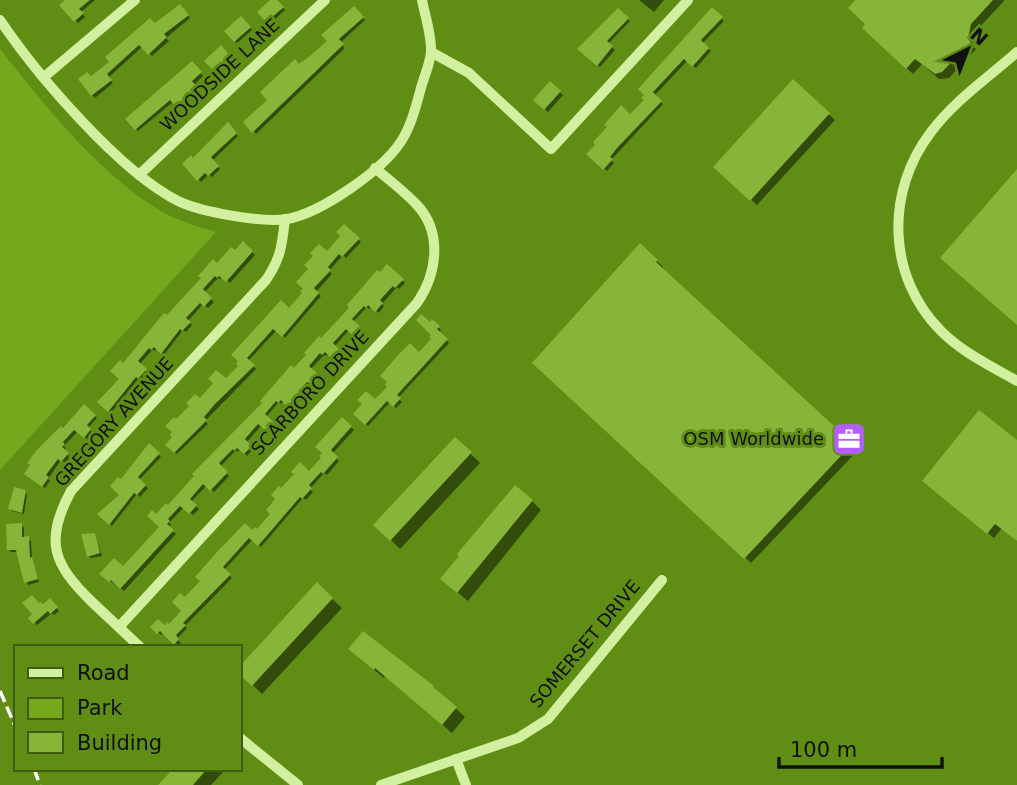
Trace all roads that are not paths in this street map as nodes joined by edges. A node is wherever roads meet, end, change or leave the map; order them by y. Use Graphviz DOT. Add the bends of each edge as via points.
graph roads {
  1 [pos="135,0"];
  2 [pos="325,0"];
  3 [pos="422,0"];
  4 [pos="688,0"];
  5 [pos="0,20"];
  6 [pos="431,52"];
  7 [pos="1017,52"];
  8 [pos="44,77"];
  9 [pos="375,168"];
  10 [pos="139,175"];
  11 [pos="285,219"];
  12 [pos="1017,381"];
  13 [pos="662,580"];
  14 [pos="119,626"];
  15 [pos="138,645"];
  16 [pos="242,740"];
  17 [pos="456,759"];
  18 [pos="299,785"];
  19 [pos="380,785"];
  20 [pos="466,785"];
  1 -- 8 [label="street"];
  2 -- 10 [label="street, WOODSIDE LANE"];
  3 -- 6 [label="street"];
  4 -- 6 [label="street" via="551,149 469,73"];
  5 -- 8 [label="street"];
  6 -- 9 [label="street" via="413,116 400,143"];
  7 -- 12 [label="street" via="932,130 911,163 896,224 901,261 924,311 958,345"];
  8 -- 10 [label="street"];
  9 -- 11 [label="street" via="328,202"];
  9 -- 14 [label="street, SCARBORO DRIVE" via="416,204 428,222 435,253 426,289"];
  10 -- 11 [label="street" via="178,201 215,212"];
  11 -- 14 [label="street, GREGORY AVENUE" via="281,253 266,279 71,491 62,509 56,541 60,564 70,581"];
  13 -- 17 [label="street, SOMERSET DRIVE" via="548,719 518,738"];
  14 -- 15 [label="street, GREGORY AVENUE"];
  16 -- 18 [label="street"];
  17 -- 19 [label="street"];
  17 -- 20 [label="street"];
}
